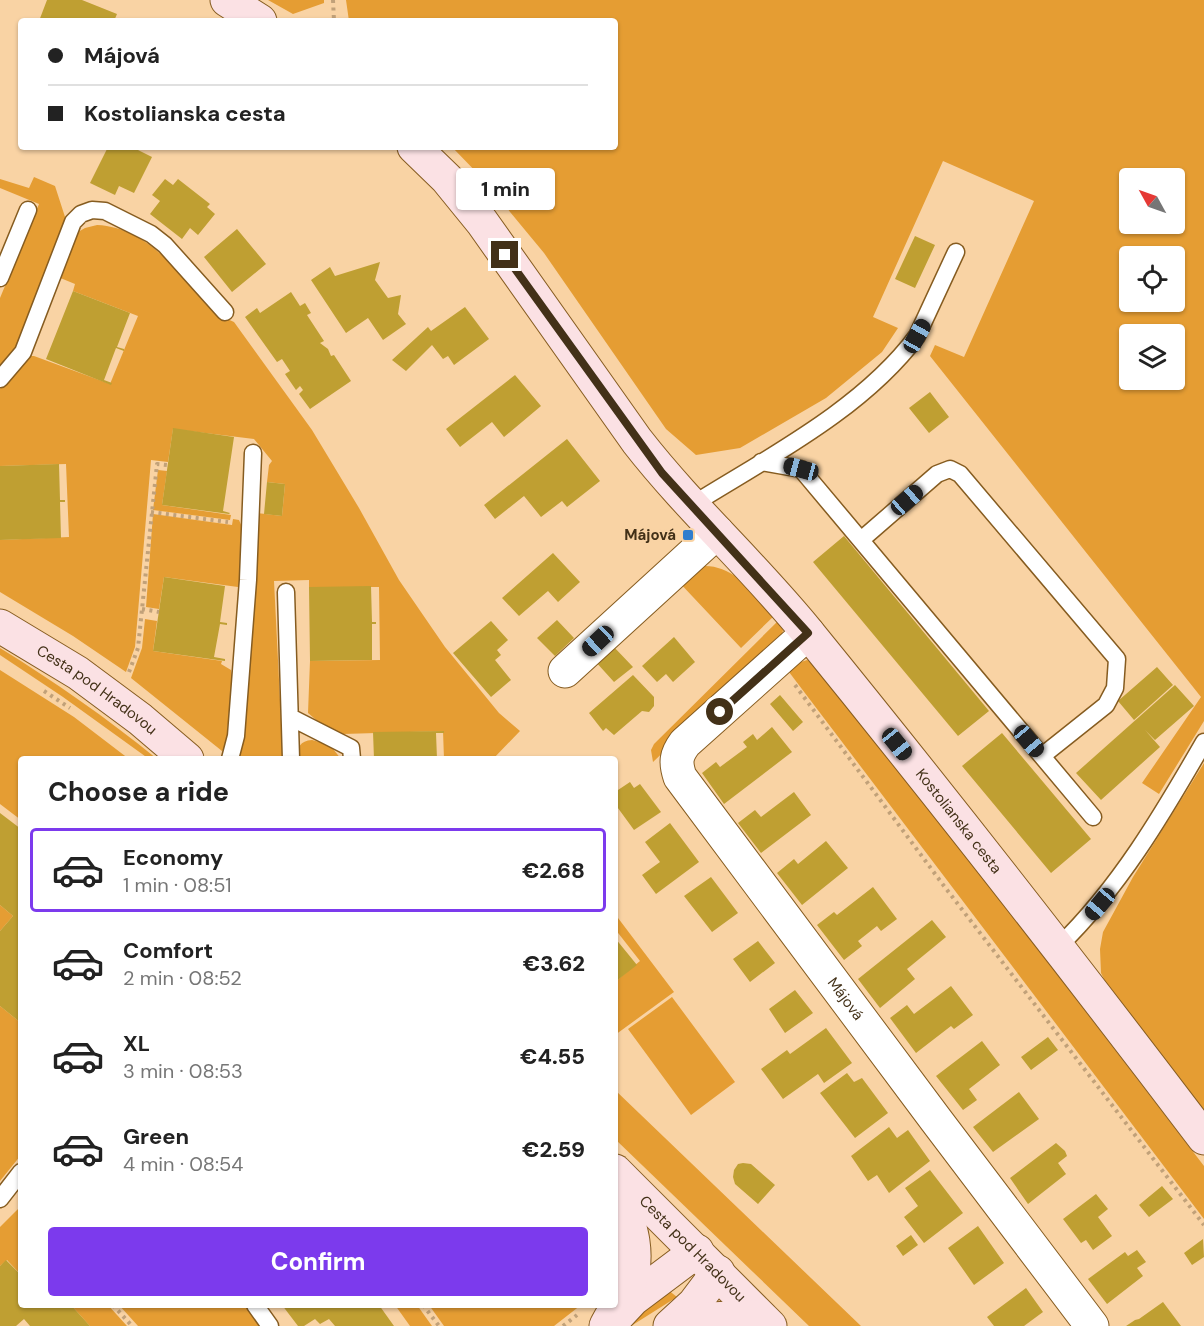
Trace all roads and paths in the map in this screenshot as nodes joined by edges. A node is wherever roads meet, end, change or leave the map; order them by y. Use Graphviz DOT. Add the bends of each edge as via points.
graph roads {
  1 [pos="227,0"];
  2 [pos="333,0"];
  3 [pos="255,18"];
  4 [pos="334,18"];
  5 [pos="417,150"];
  6 [pos="28,210"];
  7 [pos="956,252"];
  8 [pos="0,278"];
  9 [pos="225,312"];
  10 [pos="0,379"];
  11 [pos="254,453"];
  12 [pos="761,462"];
  13 [pos="167,465"];
  14 [pos="692,505"];
  15 [pos="152,512"];
  16 [pos="251,520"];
  17 [pos="717,532"];
  18 [pos="861,540"];
  19 [pos="286,592"];
  20 [pos="142,609"];
  21 [pos="159,612"];
  22 [pos="0,626"];
  23 [pos="808,633"];
  24 [pos="777,661"];
  25 [pos="565,671"];
  26 [pos="127,679"];
  27 [pos="40,689"];
  28 [pos="70,708"];
  29 [pos="290,717"];
  30 [pos="1204,742"];
  31 [pos="183,756"];
  32 [pos="231,756"];
  33 [pos="291,756"];
  34 [pos="352,756"];
  35 [pos="1042,756"];
  36 [pos="1093,816"];
  37 [pos="1059,946"];
  38 [pos="1204,1138"];
  39 [pos="618,1174"];
  40 [pos="18,1176"];
  41 [pos="618,1190"];
  42 [pos="0,1199"];
  43 [pos="1204,1226"];
  44 [pos="707,1262"];
  45 [pos="618,1304"];
  46 [pos="116,1308"];
  47 [pos="257,1308"];
  48 [pos="425,1308"];
  49 [pos="616,1308"];
  50 [pos="765,1321"];
  51 [pos="132,1326"];
  52 [pos="270,1326"];
  53 [pos="439,1326"];
  54 [pos="606,1326"];
  55 [pos="670,1326"];
  56 [pos="682,1326"];
  57 [pos="1092,1326"];
  1 -- 3 [label="street"];
  2 -- 4 [label="path"];
  5 -- 14 [label="street, Kostolianska cesta" via="482,222 637,441"];
  6 -- 8 [label="lane"];
  7 -- 12 [label="lane" via="927,317 908,348 873,384 831,418"];
  9 -- 10 [label="lane" via="151,234 105,211 81,213 73,222 22,352"];
  11 -- 16 [label="lane"];
  12 -- 14 [label="lane"];
  12 -- 18 [label="lane" via="801,469"];
  13 -- 15 [label="path" via="157,464"];
  14 -- 17 [label="street, Kostolianska cesta"];
  15 -- 16 [label="path" via="231,522 232,517"];
  15 -- 20 [label="path"];
  16 -- 32 [label="lane" via="236,736"];
  17 -- 23 [label="street, Kostolianska cesta"];
  17 -- 25 [label="street"];
  18 -- 35 [label="lane"];
  18 -- 35 [label="lane" via="938,474 950,469 960,474 1117,659 1115,688 1106,705"];
  19 -- 29 [label="lane"];
  20 -- 21 [label="path"];
  20 -- 26 [label="path" via="138,648"];
  22 -- 31 [label="street, Cesta pod Hradovou" via="78,673"];
  23 -- 24 [label="street, Májová"];
  23 -- 37 [label="street, Kostolianska cesta"];
  24 -- 43 [label="path"];
  24 -- 57 [label="street, Májová" via="676,754 680,777"];
  27 -- 28 [label="path"];
  29 -- 33 [label="lane"];
  29 -- 34 [label="lane" via="351,748"];
  30 -- 37 [label="lane" via="1112,888"];
  35 -- 36 [label="lane"];
  37 -- 38 [label="street, Kostolianska cesta"];
  39 -- 44 [label="street, Cesta pod Hradovou"];
  40 -- 42 [label="lane"];
  41 -- 45 [label="street" via="635,1254 628,1285"];
  44 -- 50 [label="street, Cesta pod Hradovou"];
  44 -- 54 [label="street" via="633,1299"];
  44 -- 55 [label="street" via="694,1304"];
  46 -- 51 [label="path"];
  47 -- 52 [label="lane"];
  48 -- 53 [label="path"];
  49 -- 54 [label="street"];
  50 -- 56 [label="street" via="708,1319"];
}
